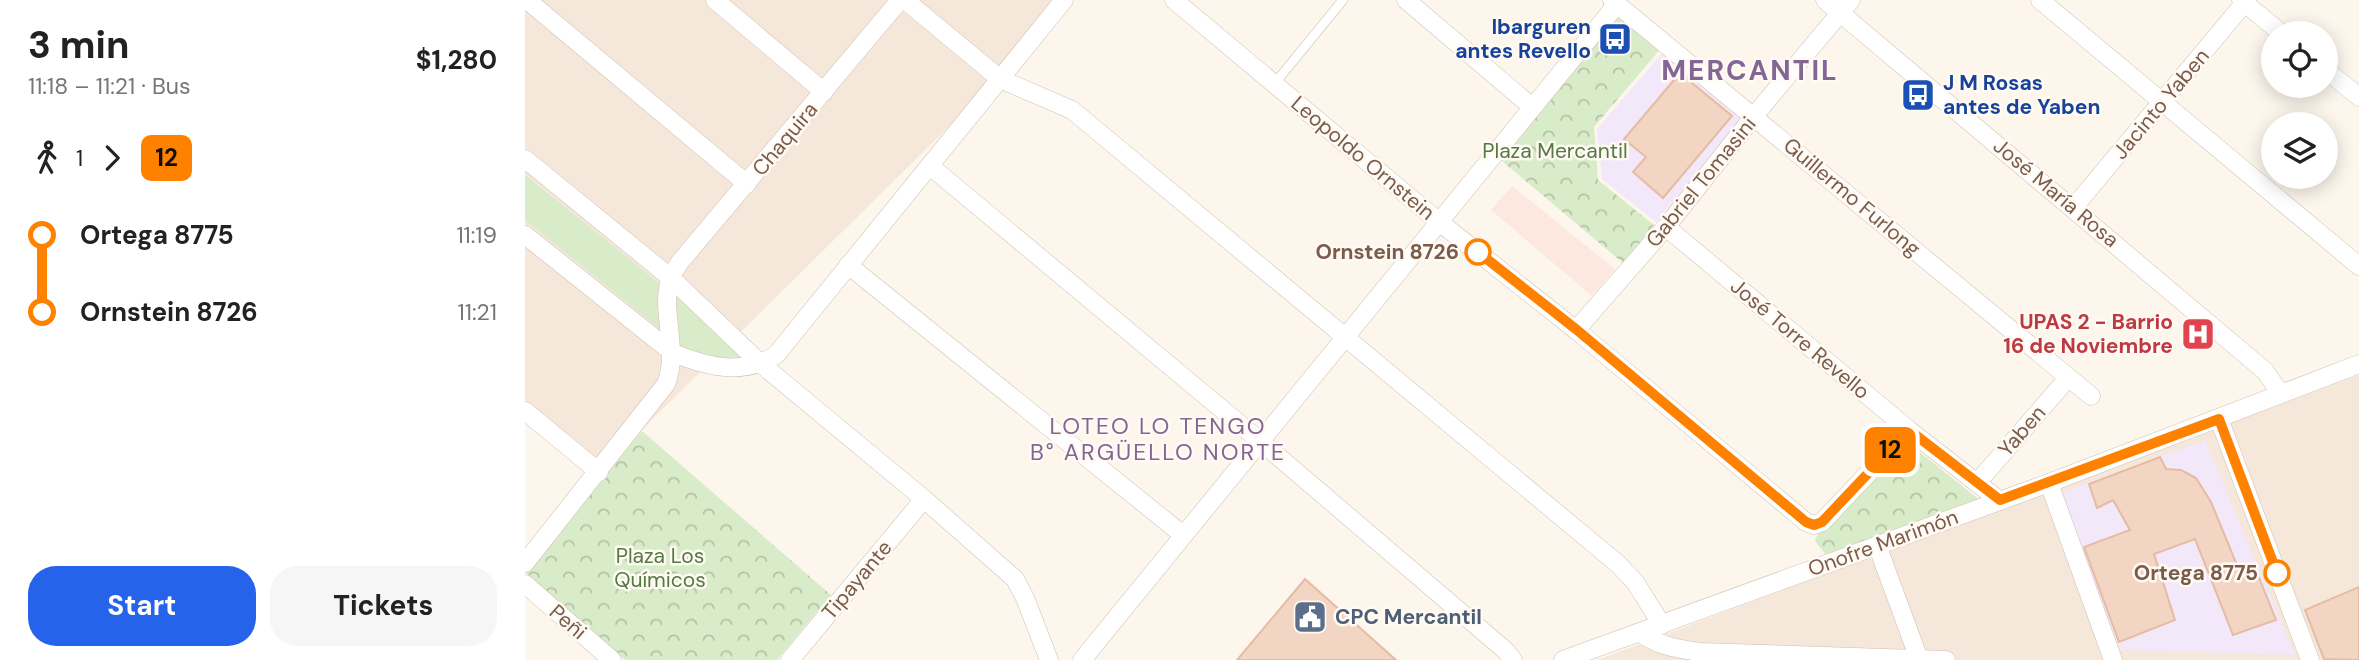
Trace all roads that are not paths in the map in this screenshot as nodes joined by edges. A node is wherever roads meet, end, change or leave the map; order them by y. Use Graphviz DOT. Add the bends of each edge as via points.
graph roads {
  1 [pos="527,0"];
  2 [pos="715,0"];
  3 [pos="903,0"];
  4 [pos="1064,0"];
  5 [pos="1174,0"];
  6 [pos="1343,0"];
  7 [pos="1406,0"];
  8 [pos="1825,0"];
  9 [pos="2040,0"];
  10 [pos="2244,1"];
  11 [pos="1614,2"];
  12 [pos="1845,6"];
  13 [pos="2267,21"];
  14 [pos="1000,79"];
  15 [pos="2338,80"];
  16 [pos="1275,83"];
  17 [pos="824,92"];
  18 [pos="2359,97"];
  19 [pos="2161,103"];
  20 [pos="1532,107"];
  21 [pos="1754,116"];
  22 [pos="525,159"];
  23 [pos="930,166"];
  24 [pos="747,184"];
  25 [pos="2074,207"];
  26 [pos="1438,221"];
  27 [pos="1666,227"];
  28 [pos="528,245"];
  29 [pos="848,265"];
  30 [pos="2359,265"];
  31 [pos="671,278"];
  32 [pos="1577,330"];
  33 [pos="1345,336"];
  34 [pos="673,353"];
  35 [pos="761,364"];
  36 [pos="2359,364"];
  37 [pos="2068,378"];
  38 [pos="2280,393"];
  39 [pos="2091,396"];
  40 [pos="525,411"];
  41 [pos="2219,419"];
  42 [pos="1909,430"];
  43 [pos="1260,441"];
  44 [pos="599,472"];
  45 [pos="1977,483"];
  46 [pos="2049,484"];
  47 [pos="925,499"];
  48 [pos="2000,500"];
  49 [pos="1183,535"];
  50 [pos="1877,545"];
  51 [pos="525,563"];
  52 [pos="525,584"];
  53 [pos="1662,625"];
  54 [pos="1640,633"];
  55 [pos="1700,656"];
  56 [pos="1919,659"];
  57 [pos="612,660"];
  58 [pos="790,660"];
  59 [pos="1049,660"];
  60 [pos="1082,660"];
  61 [pos="1513,660"];
  62 [pos="1563,660"];
  63 [pos="1946,660"];
  64 [pos="2113,660"];
  65 [pos="2310,660"];
  1 -- 24 [label="street"];
  2 -- 17 [label="street"];
  3 -- 14 [label="street"];
  3 -- 17 [label="street, Chaquira"];
  4 -- 14 [label="street"];
  5 -- 16 [label="street, Leopoldo Ornstein"];
  6 -- 16 [label="lane"];
  7 -- 20 [label="street"];
  8 -- 12 [label="street, José María Rosa"];
  9 -- 19 [label="street"];
  10 -- 13 [label="street"];
  10 -- 19 [label="street, Jacinto Yaben"];
  11 -- 20 [label="street"];
  11 -- 21 [label="street, Guillermo Furlong"];
  12 -- 21 [label="street, Gabriel Tomasini"];
  12 -- 25 [label="street, José María Rosa"];
  14 -- 23 [label="street"];
  14 -- 33 [label="street" via="1072,110"];
  15 -- 18 [label="street"];
  16 -- 26 [label="street, Leopoldo Ornstein"];
  17 -- 24 [label="street, Chaquira"];
  19 -- 25 [label="street, Jacinto Yaben"];
  19 -- 30 [label="street"];
  20 -- 26 [label="street"];
  21 -- 27 [label="street, Gabriel Tomasini"];
  21 -- 37 [label="street, Guillermo Furlong"];
  22 -- 31 [label="street"];
  23 -- 29 [label="street"];
  23 -- 43 [label="street"];
  24 -- 31 [label="street, Chaquira"];
  25 -- 38 [label="street, José María Rosa" via="2265,371"];
  26 -- 32 [label="street, Leopoldo Ornstein"];
  26 -- 33 [label="street"];
  27 -- 32 [label="street, Gabriel Tomasini"];
  27 -- 42 [label="street, José Torre Revello"];
  28 -- 34 [label="street"];
  29 -- 35 [label="street" via="776,355"];
  29 -- 49 [label="street"];
  31 -- 34 [label="street"];
  31 -- 35 [label="street"];
  32 -- 42 [label="street, Leopoldo Ornstein" via="1814,525 1822,522"];
  33 -- 43 [label="street"];
  33 -- 53 [label="street" via="1618,564 1636,582"];
  34 -- 35 [label="street" via="723,368"];
  34 -- 44 [label="street" via="666,384"];
  35 -- 47 [label="street"];
  36 -- 38 [label="street, Onofre Marimón"];
  37 -- 39 [label="street, Guillermo Furlong"];
  37 -- 45 [label="street, Yaben"];
  38 -- 41 [label="street, Onofre Marimón"];
  40 -- 44 [label="street"];
  41 -- 46 [label="street, Onofre Marimón"];
  41 -- 65 [label="street"];
  42 -- 45 [label="street, José Torre Revello"];
  43 -- 49 [label="street"];
  43 -- 61 [label="street"];
  44 -- 51 [label="street"];
  45 -- 48 [label="street, José Torre Revello"];
  46 -- 48 [label="street, Onofre Marimón"];
  46 -- 64 [label="street"];
  47 -- 58 [label="street, Tipayante"];
  47 -- 59 [label="street" via="1015,579"];
  48 -- 50 [label="street, Onofre Marimón"];
  49 -- 60 [label="street"];
  50 -- 53 [label="street, Onofre Marimón"];
  50 -- 56 [label="street"];
  52 -- 57 [label="street, Peñi"];
  53 -- 54 [label="street, Onofre Marimón"];
  54 -- 55 [label="street"];
  54 -- 62 [label="street, Onofre Marimón"];
  55 -- 56 [label="street"];
  56 -- 63 [label="street"];
}
